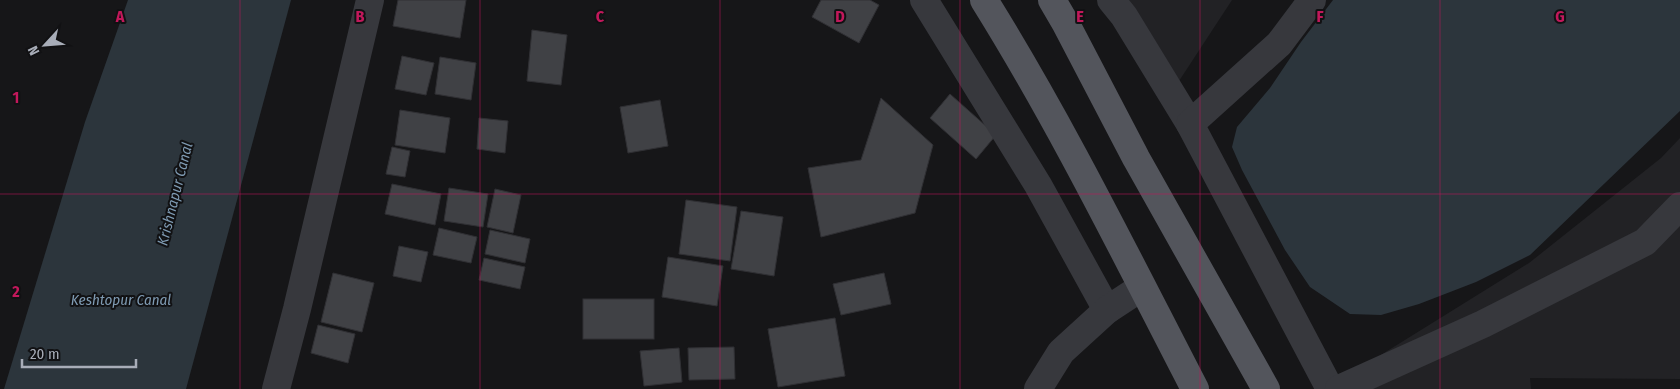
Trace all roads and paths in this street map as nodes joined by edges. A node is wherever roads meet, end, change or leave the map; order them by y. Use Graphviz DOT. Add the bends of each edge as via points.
graph roads {
  1 [pos="370,0"];
  2 [pos="924,0"];
  3 [pos="984,0"];
  4 [pos="1052,0"];
  5 [pos="1111,0"];
  6 [pos="1312,0"];
  7 [pos="1190,124"];
  8 [pos="1680,206"];
  9 [pos="1142,287"];
  10 [pos="1107,310"];
  11 [pos="276,389"];
  12 [pos="1038,389"];
  13 [pos="1195,389"];
  14 [pos="1266,389"];
  15 [pos="1330,389"];
  16 [pos="1339,389"];
  1 -- 11 [label="street" via="298,309"];
  2 -- 10 [label="street" via="1038,186"];
  3 -- 9 [label="main road" via="1020,58"];
  4 -- 14 [label="main road" via="1136,158"];
  5 -- 7 [label="street"];
  6 -- 7 [label="street" via="1279,44"];
  7 -- 15 [label="street"];
  8 -- 16 [label="street" via="1645,242 1483,324"];
  9 -- 10 [label="street"];
  9 -- 13 [label="main road"];
  10 -- 12 [label="street" via="1061,352"];
}
